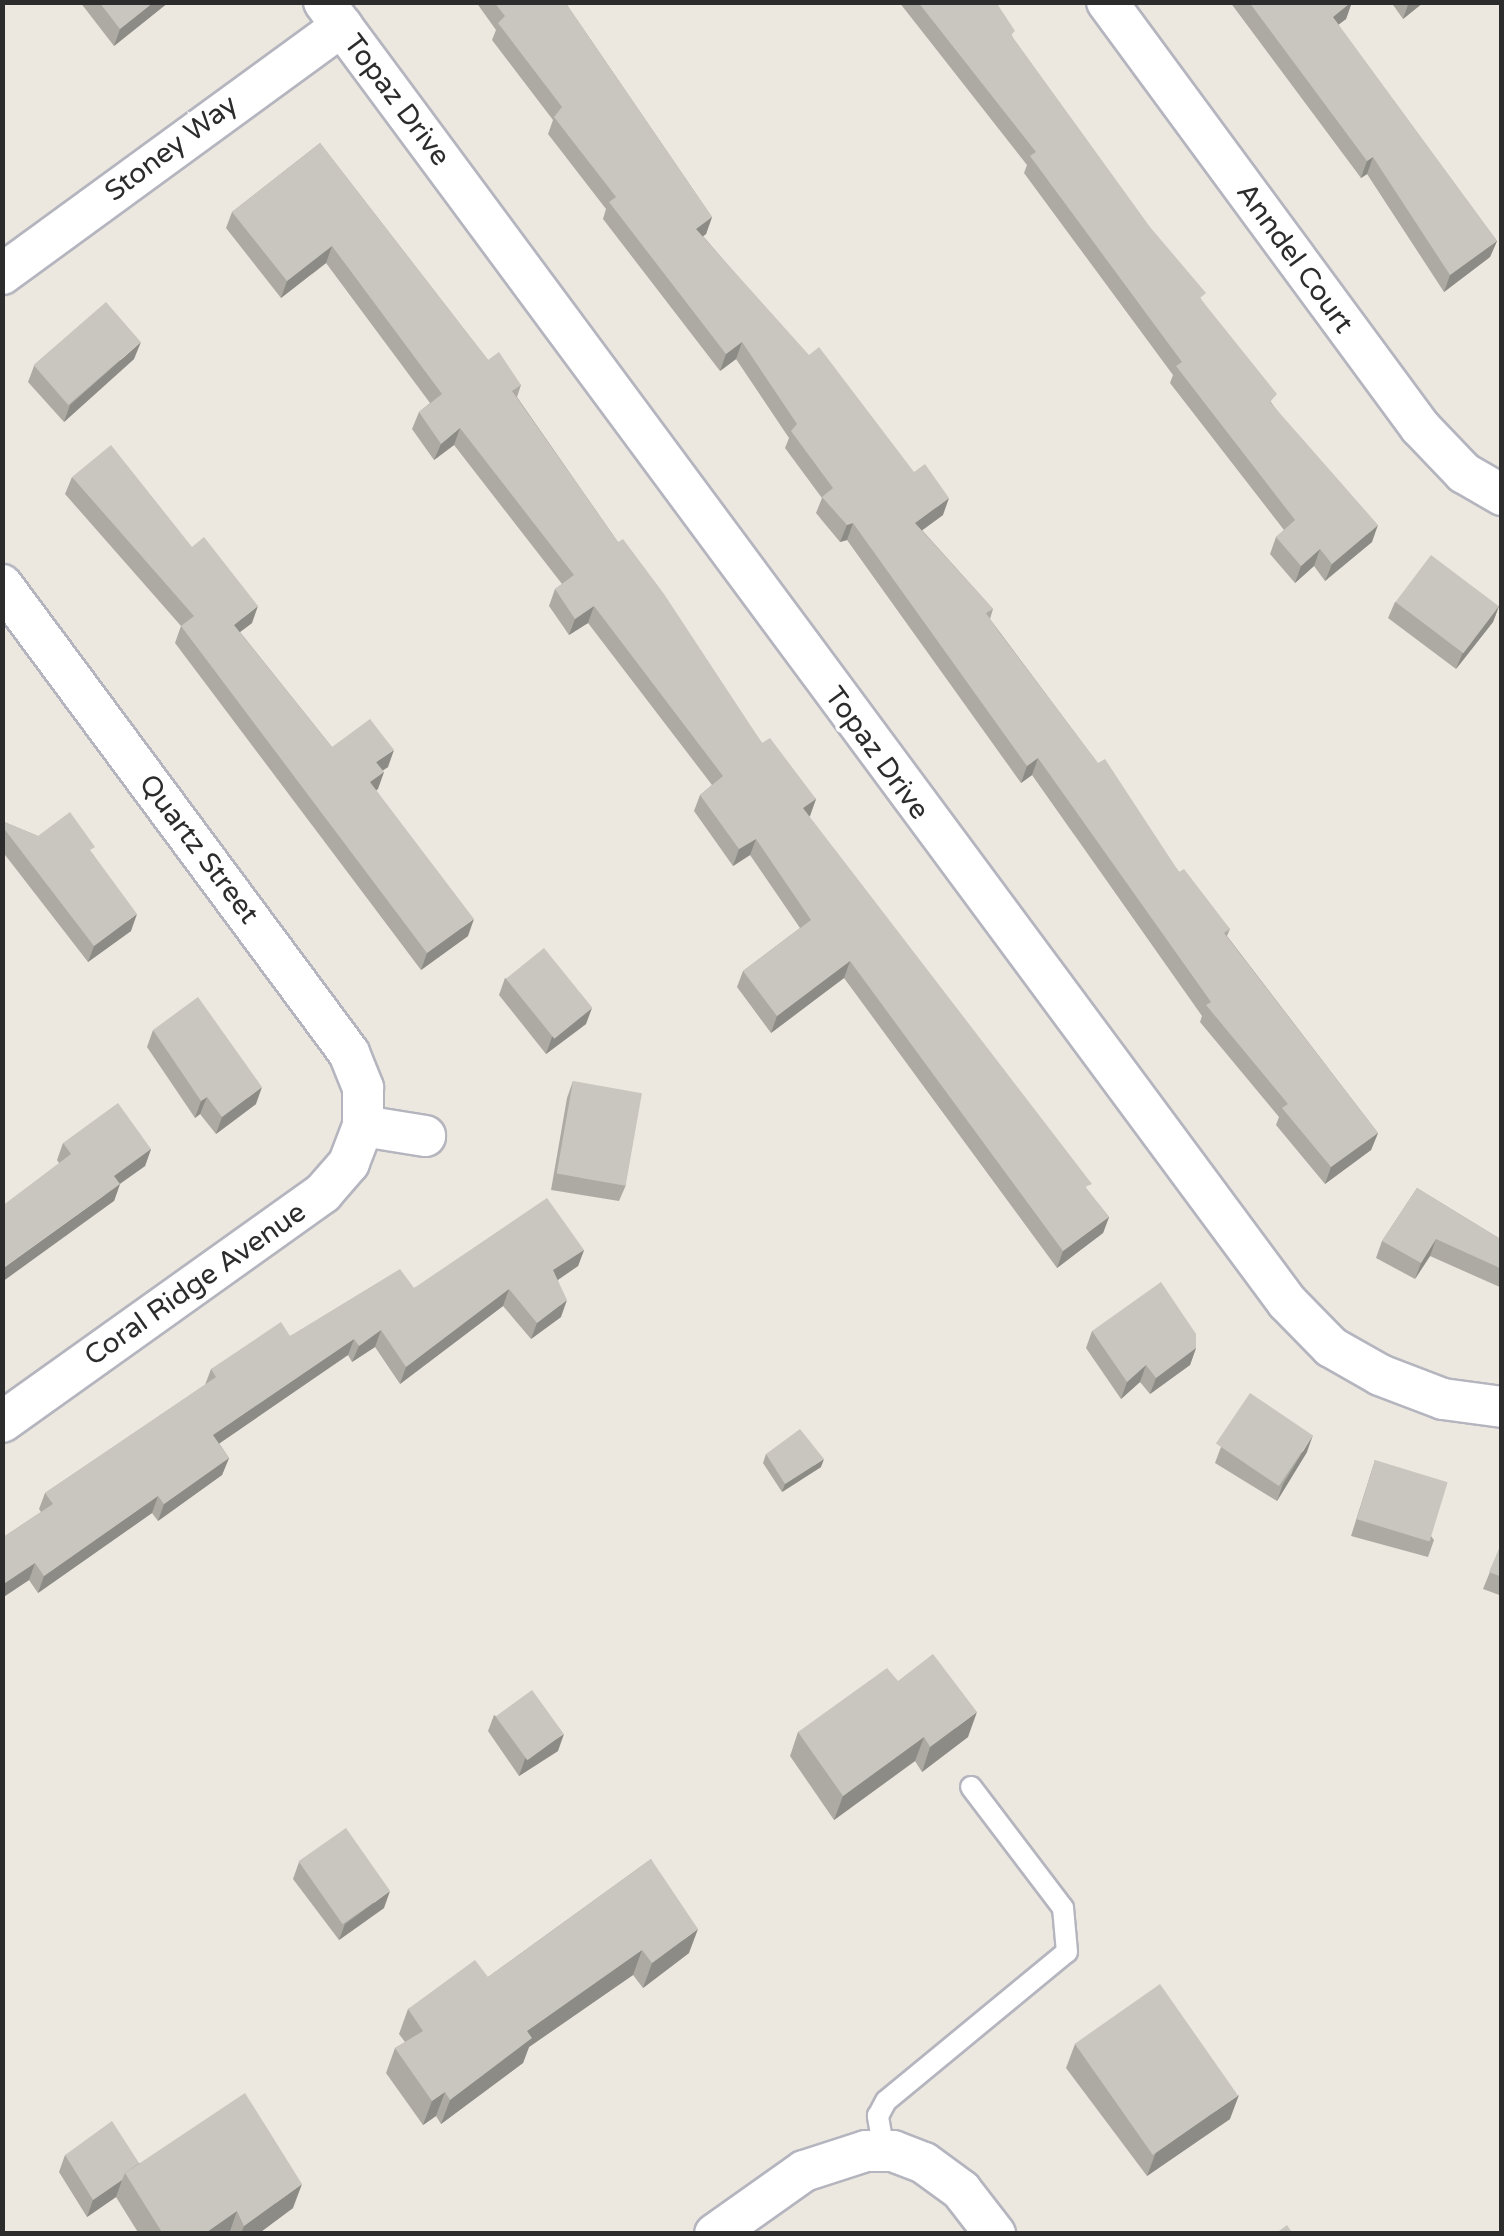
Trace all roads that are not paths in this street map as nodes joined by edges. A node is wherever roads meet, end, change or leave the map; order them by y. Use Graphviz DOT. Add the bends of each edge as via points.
graph roads {
  1 [pos="1108,2"];
  2 [pos="333,14"];
  3 [pos="2,274"];
  4 [pos="1502,495"];
  5 [pos="2,586"];
  6 [pos="364,1126"];
  7 [pos="425,1136"];
  8 [pos="1502,1407"];
  9 [pos="2,1422"];
  10 [pos="971,1787"];
  11 [pos="889,2151"];
  12 [pos="715,2234"];
  13 [pos="995,2234"];
  1 -- 4 [label="street, Anndel Court" via="1420,427 1464,473"];
  2 -- 3 [label="street, Stoney Way"];
  2 -- 8 [label="street, Topaz Drive" via="1286,1302 1331,1347 1380,1375 1443,1399"];
  5 -- 6 [label="street, Quartz Street" via="349,1053 363,1088"];
  6 -- 7 [label="street"];
  6 -- 9 [label="street, Coral Ridge Avenue" via="349,1163 323,1193"];
  10 -- 11 [label="lane" via="1063,1908 1067,1952 886,2101 878,2116"];
  11 -- 12 [label="street" via="844,2155 804,2171"];
  11 -- 13 [label="street" via="962,2190"];
}
